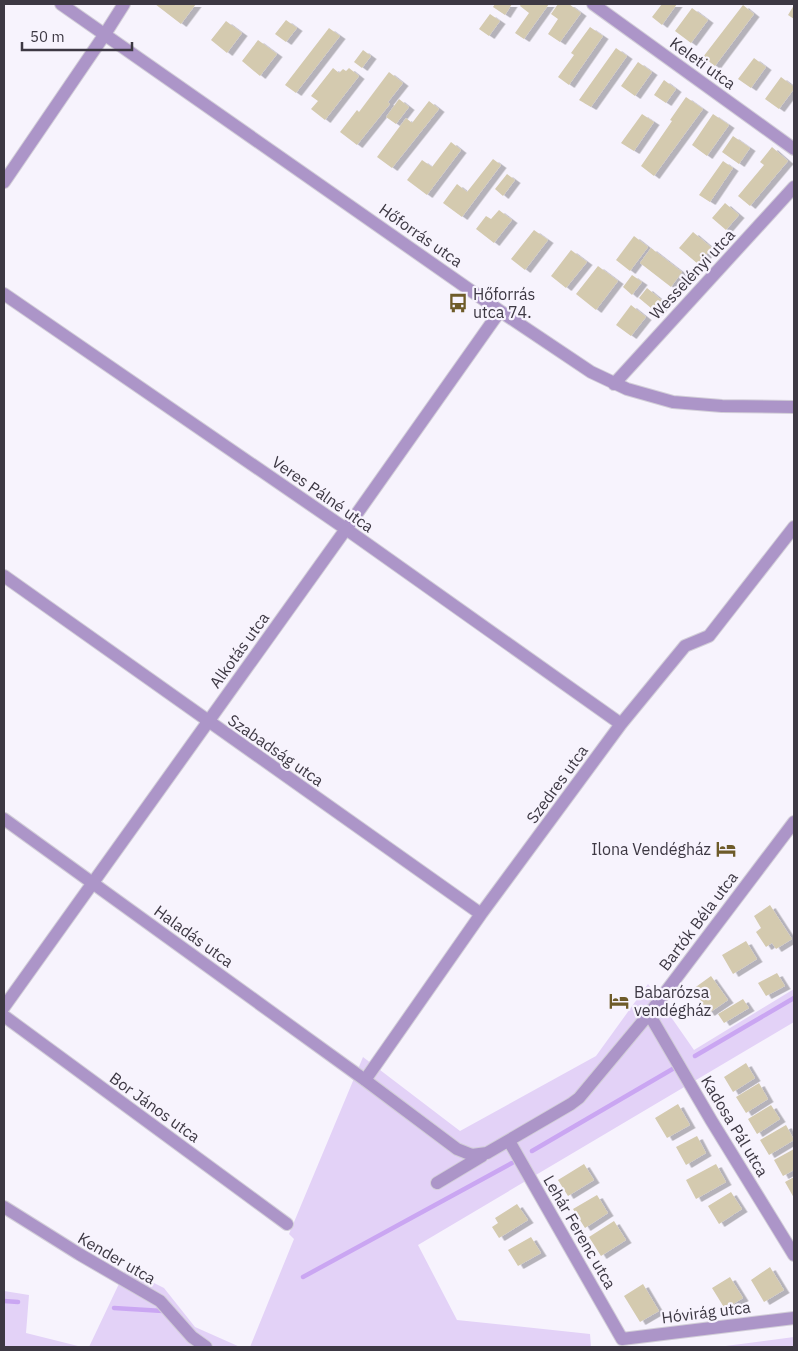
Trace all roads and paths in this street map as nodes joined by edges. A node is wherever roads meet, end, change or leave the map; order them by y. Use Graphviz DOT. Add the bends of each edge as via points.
graph roads {
  1 [pos="61,4"];
  2 [pos="124,4"];
  3 [pos="593,4"];
  4 [pos="105,34"];
  5 [pos="794,149"];
  6 [pos="4,182"];
  7 [pos="794,187"];
  8 [pos="4,294"];
  9 [pos="500,310"];
  10 [pos="614,384"];
  11 [pos="794,407"];
  12 [pos="794,527"];
  13 [pos="346,530"];
  14 [pos="4,576"];
  15 [pos="207,721"];
  16 [pos="621,724"];
  17 [pos="4,819"];
  18 [pos="794,822"];
  19 [pos="92,882"];
  20 [pos="482,914"];
  21 [pos="4,1007"];
  22 [pos="649,1014"];
  23 [pos="4,1016"];
  24 [pos="365,1080"];
  25 [pos="509,1141"];
  26 [pos="487,1154"];
  27 [pos="437,1182"];
  28 [pos="4,1207"];
  29 [pos="287,1224"];
  30 [pos="794,1255"];
  31 [pos="794,1318"];
  32 [pos="622,1339"];
  33 [pos="206,1347"];
  1 -- 4 [label="street, Hőforrás utca"];
  2 -- 4 [label="street"];
  3 -- 5 [label="street, Keleti utca"];
  4 -- 6 [label="street"];
  4 -- 9 [label="street, Hőforrás utca"];
  7 -- 10 [label="street, Wesselényi utca"];
  8 -- 13 [label="street, Veres Pálné utca"];
  9 -- 10 [label="street, Hőforrás utca" via="573,361"];
  9 -- 13 [label="street, Alkotás utca"];
  10 -- 11 [label="street, Hőforrás utca" via="648,396 690,404"];
  12 -- 16 [label="street, Szedres utca" via="709,636 685,646"];
  13 -- 15 [label="street, Alkotás utca"];
  13 -- 16 [label="street, Veres Pálné utca"];
  14 -- 15 [label="street, Szabadság utca"];
  15 -- 19 [label="street, Alkotás utca"];
  15 -- 20 [label="street, Szabadság utca"];
  16 -- 20 [label="street, Szedres utca"];
  17 -- 19 [label="street, Haladás utca"];
  18 -- 22 [label="street, Bartók Béla utca"];
  19 -- 21 [label="street, Alkotás utca"];
  19 -- 24 [label="street, Haladás utca"];
  20 -- 24 [label="street, Szedres utca"];
  22 -- 25 [label="street, Bartók Béla utca" via="579,1098"];
  22 -- 30 [label="street, Kadosa Pál utca"];
  23 -- 29 [label="street, Bor János utca"];
  24 -- 26 [label="street" via="457,1148 472,1156"];
  25 -- 26 [label="street, Bartók Béla utca"];
  25 -- 32 [label="street, Lehár Ferenc utca"];
  26 -- 27 [label="street, Bartók Béla utca"];
  28 -- 33 [label="street, Kender utca" via="160,1301 192,1337"];
  31 -- 32 [label="street, Hóvirág utca"];
}
